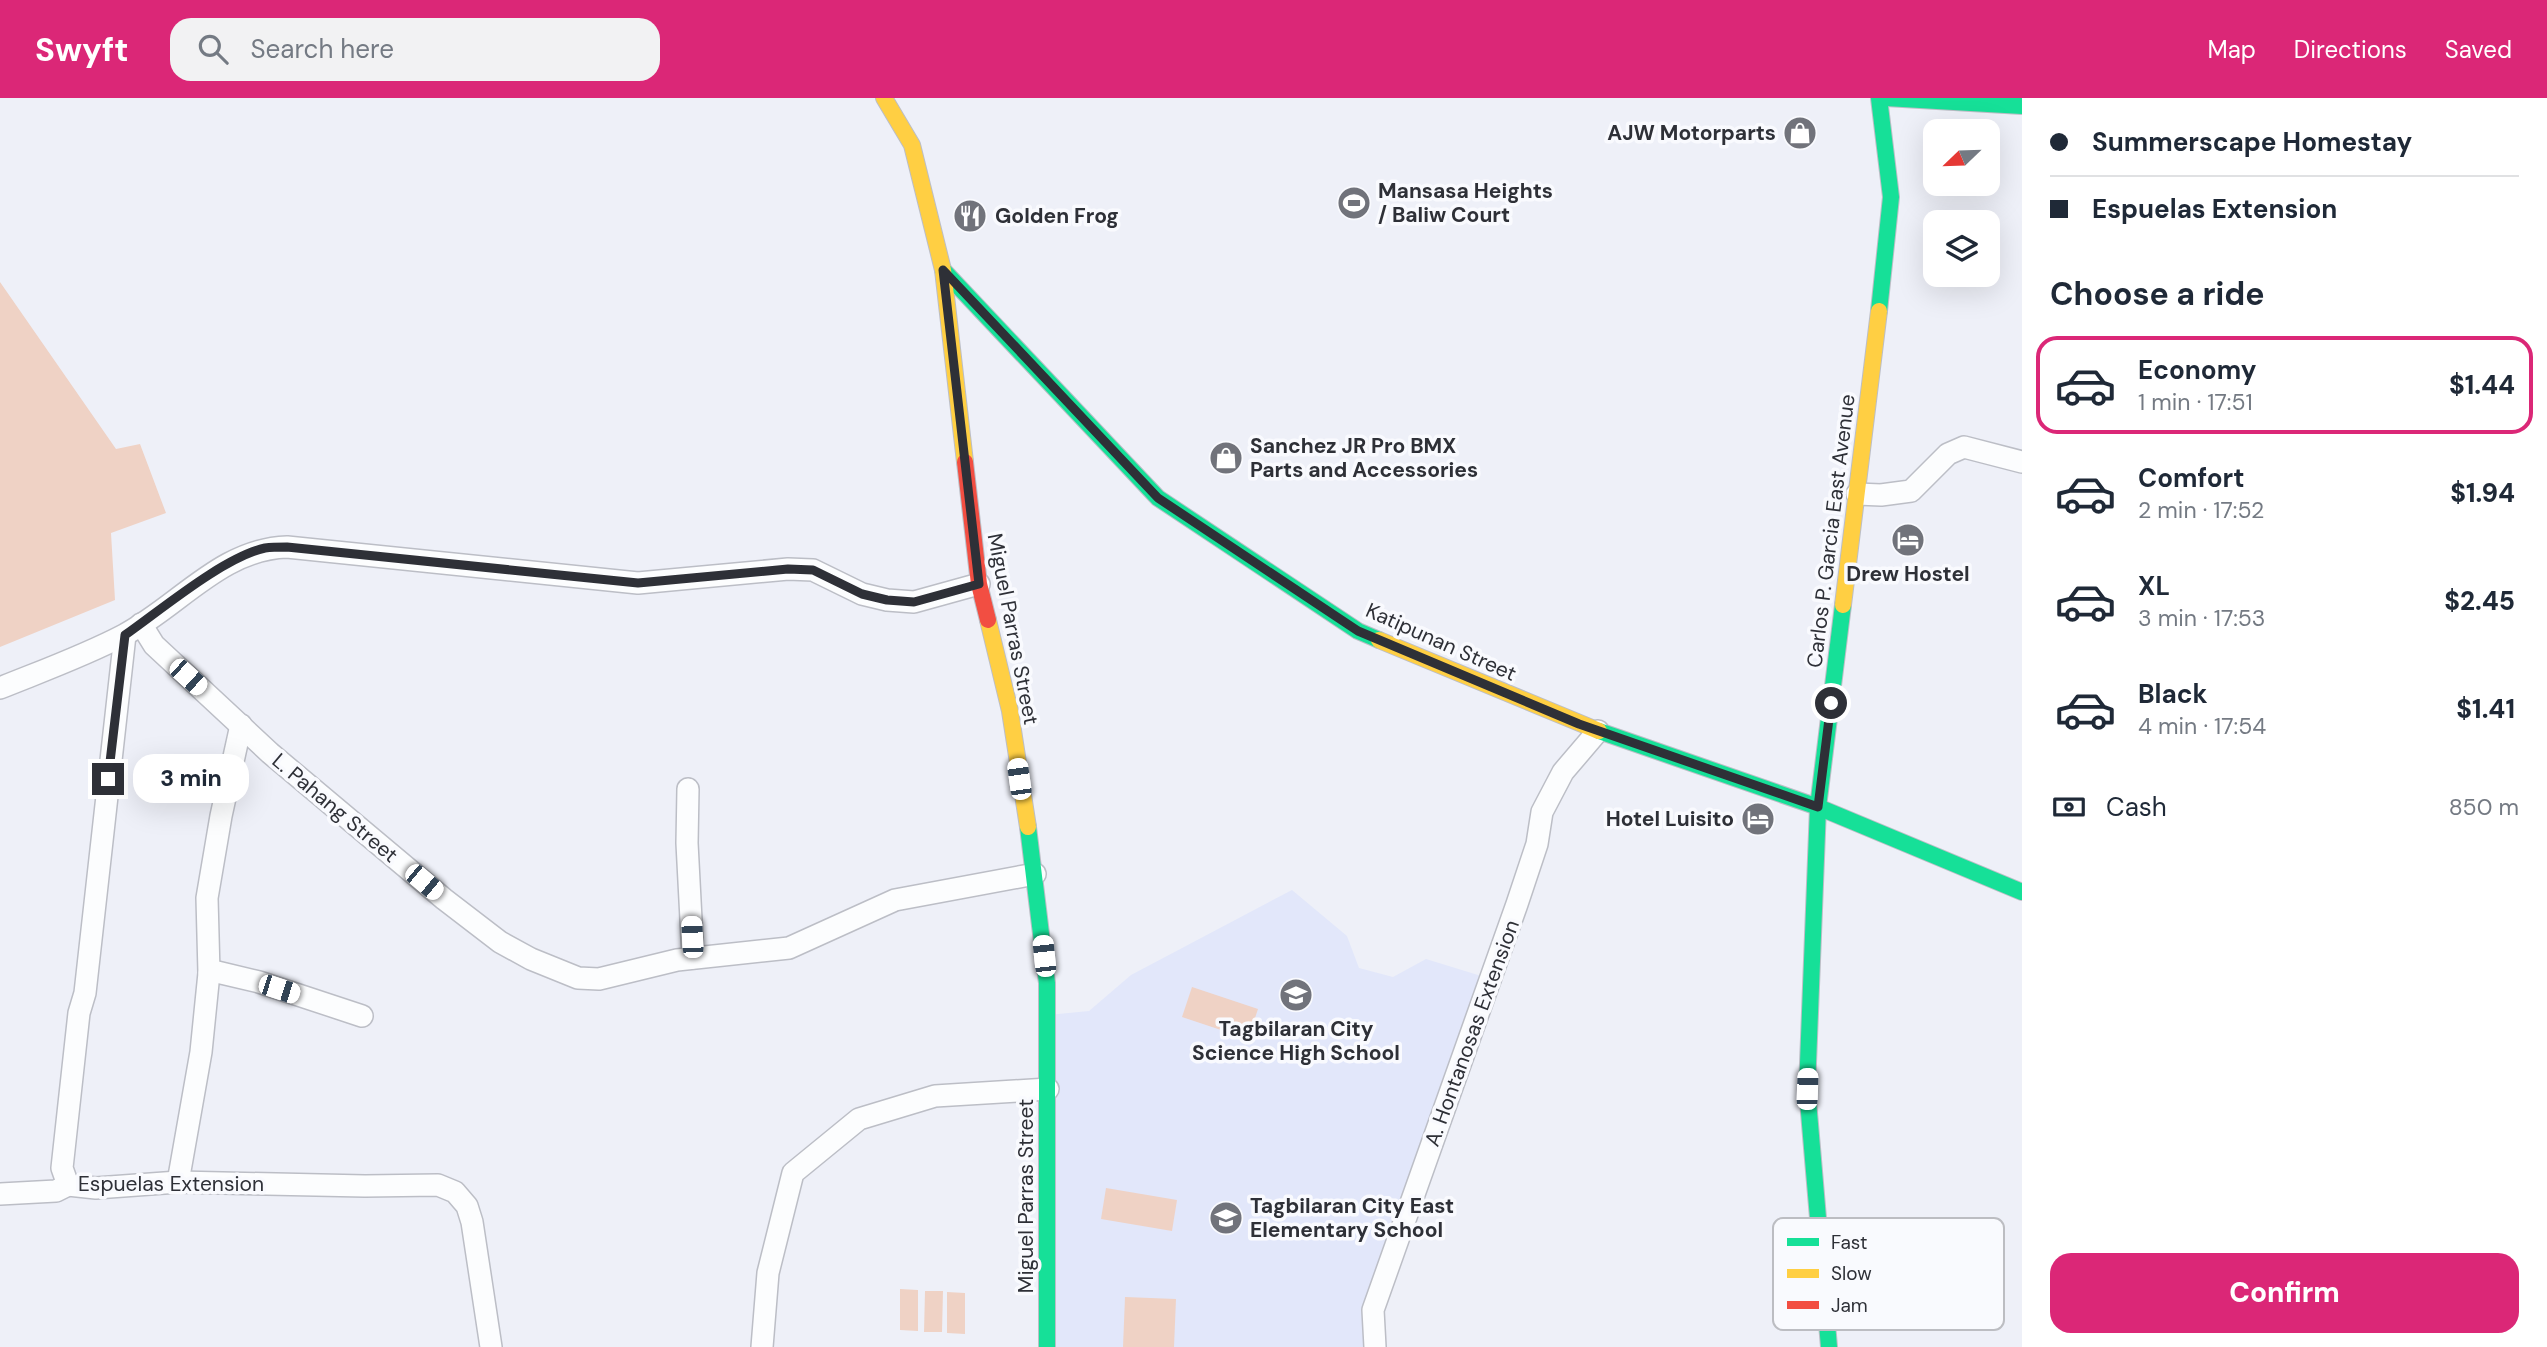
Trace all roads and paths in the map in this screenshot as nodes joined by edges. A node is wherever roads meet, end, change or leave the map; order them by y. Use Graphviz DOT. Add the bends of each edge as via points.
graph roads {
  1 [pos="884,98"];
  2 [pos="1879,98"];
  3 [pos="1886,98"];
  4 [pos="2022,106"];
  5 [pos="943,270"];
  6 [pos="2022,462"];
  7 [pos="1857,494"];
  8 [pos="979,584"];
  9 [pos="133,629"];
  10 [pos="0,688"];
  11 [pos="241,725"];
  12 [pos="1598,731"];
  13 [pos="688,789"];
  14 [pos="1818,807"];
  15 [pos="1035,874"];
  16 [pos="2022,892"];
  17 [pos="693,958"];
  18 [pos="209,973"];
  19 [pos="362,1016"];
  20 [pos="1048,1089"];
  21 [pos="178,1182"];
  22 [pos="68,1185"];
  23 [pos="0,1194"];
  24 [pos="1818,1218"];
  25 [pos="491,1347"];
  26 [pos="762,1347"];
  27 [pos="1047,1347"];
  28 [pos="1375,1347"];
  1 -- 5 [label="street, Miguel Parras Street" via="912,145"];
  2 -- 7 [label="street, Carlos P. Garcia East Avenue" via="1891,197"];
  3 -- 4 [label="street"];
  5 -- 8 [label="street, Miguel Parras Street"];
  5 -- 12 [label="street, Katipunan Street" via="1158,498 1358,631"];
  6 -- 7 [label="street" via="1964,447 1948,453 1911,491"];
  7 -- 14 [label="street, Carlos P. Garcia East Avenue"];
  8 -- 9 [label="street" via="914,602 862,594 813,570 638,583 266,548 219,569"];
  8 -- 15 [label="street, Miguel Parras Street" via="1010,711"];
  9 -- 10 [label="street"];
  9 -- 11 [label="street, L. Pahang Street"];
  9 -- 22 [label="street, Espuelas Extension" via="79,1013 62,1168"];
  11 -- 17 [label="street, L. Pahang Street" via="444,899 500,942 531,959 578,978 599,979"];
  11 -- 18 [label="street" via="207,898"];
  12 -- 14 [label="street, Katipunan Street"];
  12 -- 28 [label="street, A. Hontanosas Extension" via="1563,772 1542,813 1538,844 1373,1310"];
  13 -- 17 [label="street"];
  14 -- 16 [label="street, Katipunan Street"];
  14 -- 24 [label="street, Carlos P. Garcia East Avenue" via="1807,1089"];
  15 -- 17 [label="street, L. Pahang Street" via="895,901 789,948"];
  15 -- 20 [label="street, Miguel Parras Street" via="1047,983"];
  18 -- 19 [label="street" via="260,982"];
  18 -- 21 [label="street" via="201,1052"];
  20 -- 26 [label="street" via="934,1096 859,1119 793,1173 768,1273"];
  20 -- 27 [label="street, Miguel Parras Street"];
  21 -- 22 [label="street, Espuelas Extension" via="96,1188"];
  21 -- 25 [label="street, Espuelas Extension" via="438,1185 455,1192 467,1206 472,1222"];
  22 -- 23 [label="street" via="56,1191"];
}
